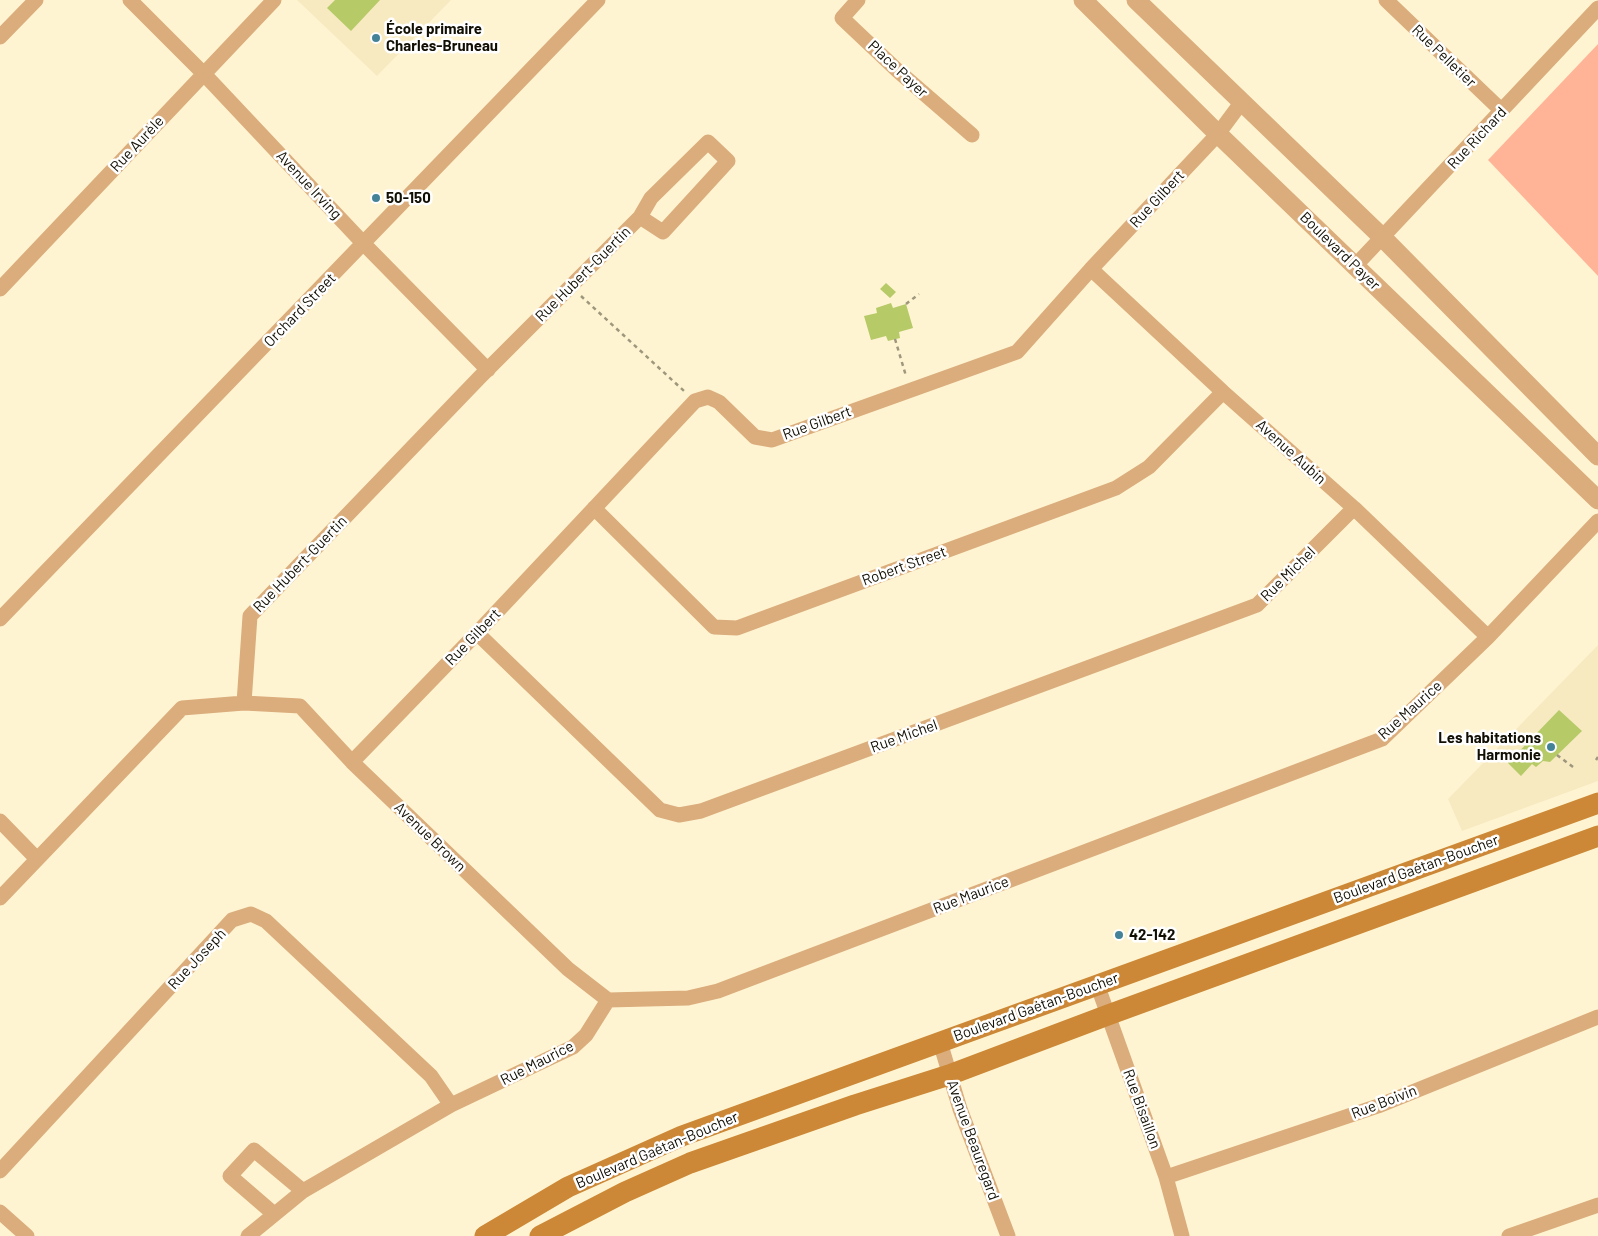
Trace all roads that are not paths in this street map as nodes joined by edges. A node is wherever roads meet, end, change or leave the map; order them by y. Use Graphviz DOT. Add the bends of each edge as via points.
graph roads {
  1 [pos="36,0"];
  2 [pos="130,0"];
  3 [pos="274,0"];
  4 [pos="598,0"];
  5 [pos="858,0"];
  6 [pos="1082,0"];
  7 [pos="1136,0"];
  8 [pos="1386,0"];
  9 [pos="1598,8"];
  10 [pos="0,37"];
  11 [pos="204,74"];
  12 [pos="1241,103"];
  13 [pos="1502,111"];
  14 [pos="1218,134"];
  15 [pos="972,136"];
  16 [pos="640,217"];
  17 [pos="1382,237"];
  18 [pos="364,244"];
  19 [pos="1356,266"];
  20 [pos="1091,269"];
  21 [pos="0,289"];
  22 [pos="488,370"];
  23 [pos="1223,392"];
  24 [pos="1598,456"];
  25 [pos="1598,500"];
  26 [pos="594,508"];
  27 [pos="1354,508"];
  28 [pos="1598,521"];
  29 [pos="0,619"];
  30 [pos="477,633"];
  31 [pos="1488,637"];
  32 [pos="244,702"];
  33 [pos="352,762"];
  34 [pos="1598,803"];
  35 [pos="0,821"];
  36 [pos="1598,836"];
  37 [pos="1499,839"];
  38 [pos="38,859"];
  39 [pos="1510,868"];
  40 [pos="0,898"];
  41 [pos="1096,984"];
  42 [pos="608,1000"];
  43 [pos="1108,1015"];
  44 [pos="1598,1017"];
  45 [pos="940,1042"];
  46 [pos="949,1075"];
  47 [pos="451,1104"];
  48 [pos="0,1171"];
  49 [pos="1166,1177"];
  50 [pos="303,1191"];
  51 [pos="1598,1205"];
  52 [pos="0,1212"];
  53 [pos="274,1214"];
  54 [pos="26,1236"];
  55 [pos="248,1236"];
  56 [pos="485,1236"];
  57 [pos="540,1236"];
  58 [pos="1008,1236"];
  59 [pos="1182,1236"];
  60 [pos="1509,1236"];
  1 -- 10 [label="street"];
  2 -- 11 [label="street, Avenue Irving"];
  3 -- 11 [label="street, Rue Aurèle"];
  4 -- 18 [label="street, Orchard Street"];
  5 -- 15 [label="street, Place Payer" via="842,18"];
  6 -- 14 [label="street, Boulevard Payer"];
  7 -- 12 [label="street"];
  8 -- 13 [label="street, Rue Pelletier"];
  9 -- 13 [label="street, Rue Richard"];
  11 -- 18 [label="street, Avenue Irving"];
  11 -- 21 [label="street, Rue Aurèle"];
  12 -- 14 [label="street, Rue Gilbert"];
  12 -- 17 [label="street"];
  13 -- 17 [label="street, Rue Richard"];
  14 -- 19 [label="street, Boulevard Payer"];
  14 -- 20 [label="street, Rue Gilbert"];
  16 -- 16 [label="street, Rue Hubert-Guertin" via="651,198 708,142 728,161 663,232"];
  16 -- 22 [label="street, Rue Hubert-Guertin"];
  17 -- 19 [label="street, Rue Richard"];
  17 -- 24 [label="street"];
  18 -- 22 [label="street, Avenue Irving"];
  18 -- 29 [label="street, Orchard Street"];
  19 -- 25 [label="street, Boulevard Payer"];
  20 -- 23 [label="street, Avenue Aubin"];
  20 -- 26 [label="street, Rue Gilbert" via="1017,352 772,440 756,437 719,402 708,397 695,401"];
  22 -- 32 [label="street, Rue Hubert-Guertin" via="250,616"];
  23 -- 26 [label="street, Robert Street" via="1149,467 1116,488 737,628 714,627"];
  23 -- 27 [label="street, Avenue Aubin"];
  26 -- 30 [label="street, Rue Gilbert"];
  27 -- 30 [label="street, Rue Michel" via="1257,605 701,811 679,815 660,810"];
  27 -- 31 [label="street, Avenue Aubin"];
  28 -- 31 [label="street, Rue Maurice"];
  30 -- 33 [label="street, Rue Gilbert"];
  31 -- 42 [label="street, Rue Maurice" via="1382,739 718,992 688,998"];
  32 -- 33 [label="street, Avenue Brown" via="300,706"];
  32 -- 38 [label="street" via="182,708"];
  33 -- 42 [label="street, Avenue Brown" via="568,969"];
  34 -- 37 [label="main road, Boulevard Gaétan-Boucher"];
  35 -- 38 [label="street"];
  36 -- 39 [label="main road, Boulevard Gaétan-Boucher"];
  37 -- 39 [label="main road"];
  37 -- 41 [label="main road, Boulevard Gaétan-Boucher"];
  38 -- 40 [label="street"];
  39 -- 43 [label="main road, Boulevard Gaétan-Boucher"];
  41 -- 43 [label="street, Rue Bisaillon"];
  41 -- 45 [label="main road, Boulevard Gaétan-Boucher"];
  42 -- 47 [label="street, Rue Maurice" via="586,1035 573,1047"];
  43 -- 46 [label="main road, Boulevard Gaétan-Boucher"];
  43 -- 49 [label="street, Rue Bisaillon"];
  44 -- 49 [label="street, Rue Boivin" via="1378,1106"];
  45 -- 46 [label="street, Avenue Beauregard"];
  45 -- 56 [label="main road, Boulevard Gaétan-Boucher" via="682,1136 568,1187"];
  46 -- 57 [label="main road, Boulevard Gaétan-Boucher" via="855,1104 690,1163 624,1192"];
  46 -- 58 [label="street, Avenue Beauregard"];
  47 -- 48 [label="street, Rue Joseph" via="431,1076 266,921 251,914 232,920"];
  47 -- 50 [label="street, Rue Maurice"];
  49 -- 59 [label="street, Rue Bisaillon"];
  50 -- 53 [label="street, Rue Maurice"];
  50 -- 53 [label="street" via="254,1150 230,1176"];
  51 -- 60 [label="street"];
  52 -- 54 [label="street"];
  53 -- 55 [label="street, Rue Maurice"];
}
